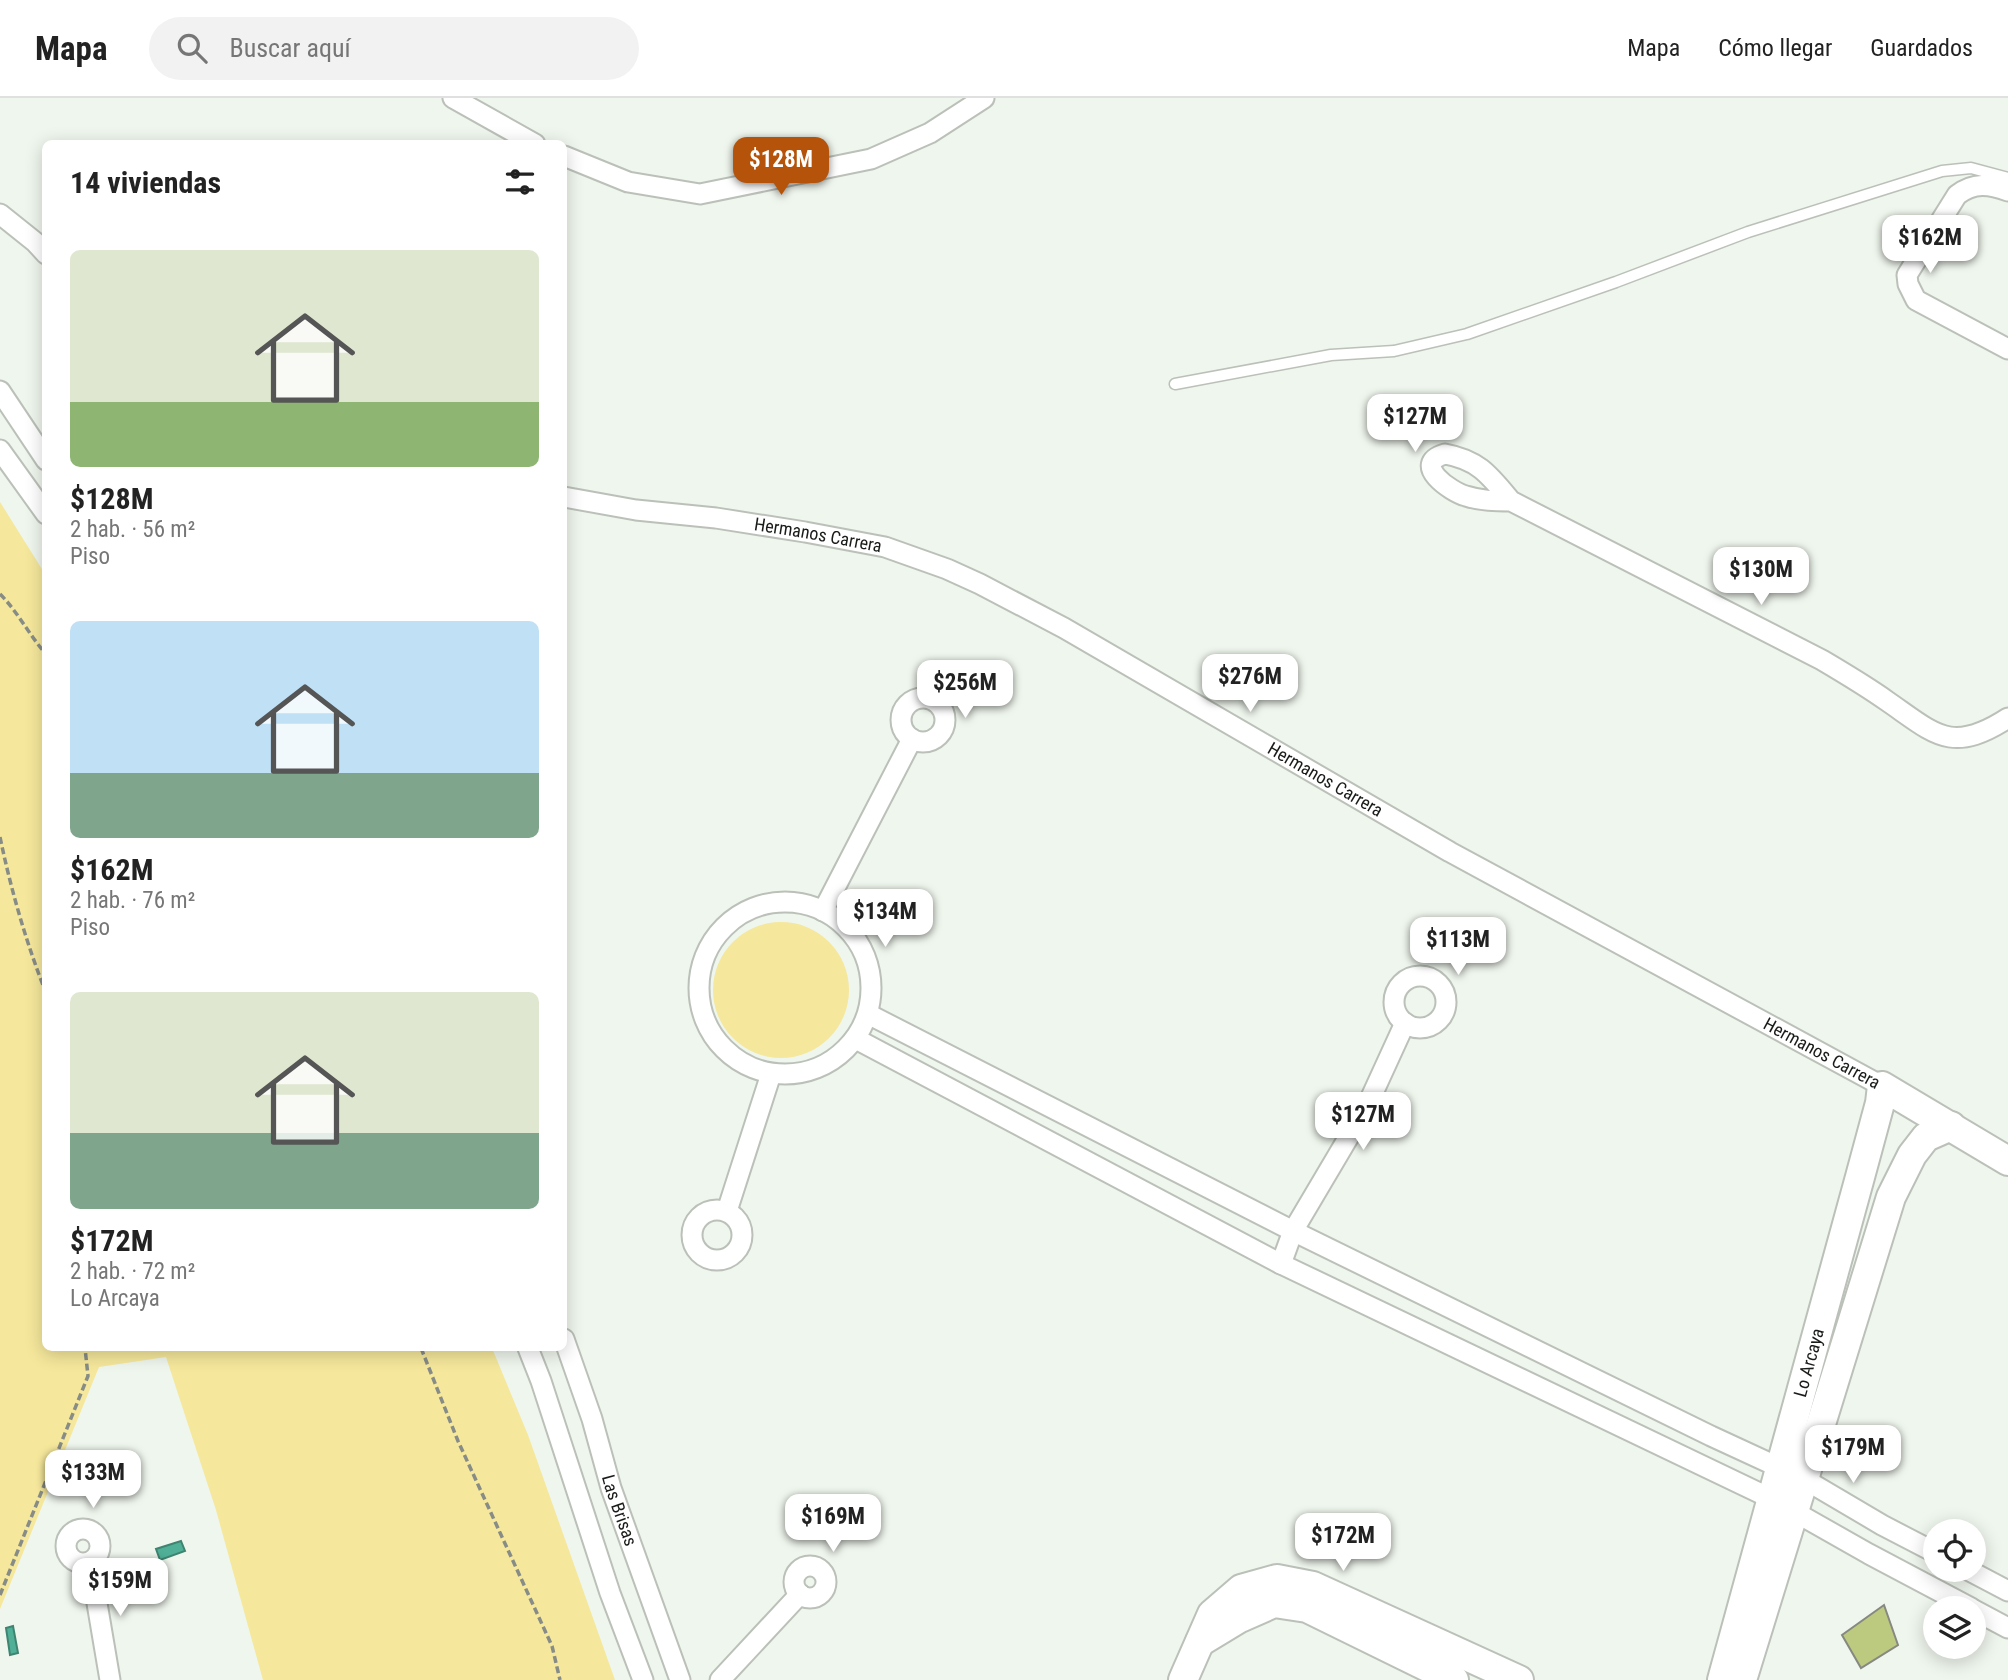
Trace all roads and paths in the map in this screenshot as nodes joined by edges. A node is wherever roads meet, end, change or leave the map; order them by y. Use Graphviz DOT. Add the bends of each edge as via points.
graph roads {
  1 [pos="453,98"];
  2 [pos="984,98"];
  3 [pos="528,140"];
  4 [pos="567,157"];
  5 [pos="2008,178"];
  6 [pos="2008,191"];
  7 [pos="0,214"];
  8 [pos="42,250"];
  9 [pos="2008,349"];
  10 [pos="1175,384"];
  11 [pos="0,391"];
  12 [pos="0,450"];
  13 [pos="42,454"];
  14 [pos="567,498"];
  15 [pos="1511,501"];
  16 [pos="42,508"];
  17 [pos="0,594"];
  18 [pos="42,650"];
  19 [pos="2008,718"];
  20 [pos="912,739"];
  21 [pos="0,837"];
  22 [pos="823,911"];
  23 [pos="42,981"];
  24 [pos="868,1014"];
  25 [pos="1405,1023"];
  26 [pos="856,1039"];
  27 [pos="771,1074"];
  28 [pos="1882,1086"];
  29 [pos="1951,1126"];
  30 [pos="2005,1154"];
  31 [pos="727,1211"];
  32 [pos="1293,1231"];
  33 [pos="1281,1264"];
  34 [pos="1832,1276"];
  35 [pos="1862,1290"];
  36 [pos="567,1348"];
  37 [pos="85,1351"];
  38 [pos="422,1351"];
  39 [pos="529,1351"];
  40 [pos="1792,1474"];
  41 [pos="1783,1506"];
  42 [pos="1923,1546"];
  43 [pos="90,1562"];
  44 [pos="1986,1579"];
  45 [pos="2008,1591"];
  46 [pos="800,1594"];
  47 [pos="0,1595"];
  48 [pos="1949,1596"];
  49 [pos="1986,1616"];
  50 [pos="2008,1628"];
  51 [pos="1198,1644"];
  52 [pos="110,1680"];
  53 [pos="560,1680"];
  54 [pos="643,1680"];
  55 [pos="680,1680"];
  56 [pos="720,1680"];
  57 [pos="1183,1680"];
  58 [pos="1454,1680"];
  59 [pos="1519,1680"];
  60 [pos="1722,1680"];
  61 [pos="1742,1680"];
  1 -- 3 [label="street"];
  2 -- 4 [label="street" via="930,133 871,159 700,194 628,182"];
  5 -- 10 [label="lane" via="1971,169 1942,171 1748,232 1467,334 1394,351 1331,355"];
  6 -- 9 [label="street" via="1984,184 1957,195 1907,275 1916,300"];
  7 -- 8 [label="street"];
  11 -- 13 [label="street"];
  12 -- 16 [label="street"];
  14 -- 28 [label="street, Hermanos Carrera" via="855,540 958,574 1063,628 1450,852"];
  15 -- 19 [label="street" via="1822,660 1929,731 1973,736"];
  17 -- 18 [label="path"];
  20 -- 22 [label="street"];
  21 -- 23 [label="path" via="10,887"];
  22 -- 24 [label="street" via="848,929 865,954 872,984"];
  22 -- 27 [label="street" via="795,902 766,904 739,916 717,936 704,962 699,991 705,1020 715,1037 743,1064"];
  24 -- 26 [label="street"];
  24 -- 32 [label="street"];
  25 -- 32 [label="street" via="1367,1107"];
  26 -- 27 [label="street" via="832,1061 803,1073"];
  26 -- 33 [label="street"];
  27 -- 31 [label="street"];
  28 -- 29 [label="street, Hermanos Carrera"];
  28 -- 34 [label="street, Lo Arcaya"];
  29 -- 30 [label="street, Hermanos Carrera"];
  29 -- 35 [label="street, Lo Arcaya" via="1926,1137 1912,1155 1891,1197"];
  32 -- 33 [label="street"];
  32 -- 40 [label="street"];
  33 -- 41 [label="street"];
  34 -- 35 [label="street"];
  34 -- 40 [label="street, Lo Arcaya"];
  35 -- 40 [label="street, Lo Arcaya"];
  36 -- 55 [label="street, Las Brisas" via="611,1488"];
  37 -- 47 [label="path" via="88,1376"];
  38 -- 53 [label="path" via="552,1646"];
  39 -- 54 [label="street, Las Brisas"];
  40 -- 41 [label="street, Lo Arcaya"];
  40 -- 42 [label="street"];
  41 -- 48 [label="street"];
  41 -- 60 [label="street, Lo Arcaya"];
  41 -- 61 [label="street, Lo Arcaya"];
  43 -- 52 [label="street"];
  44 -- 45 [label="street"];
  46 -- 56 [label="street"];
  49 -- 50 [label="street"];
  51 -- 57 [label="street"];
  51 -- 58 [label="street" via="1274,1603 1307,1608"];
  51 -- 59 [label="street" via="1212,1614 1241,1589 1277,1579 1313,1586"];
}
